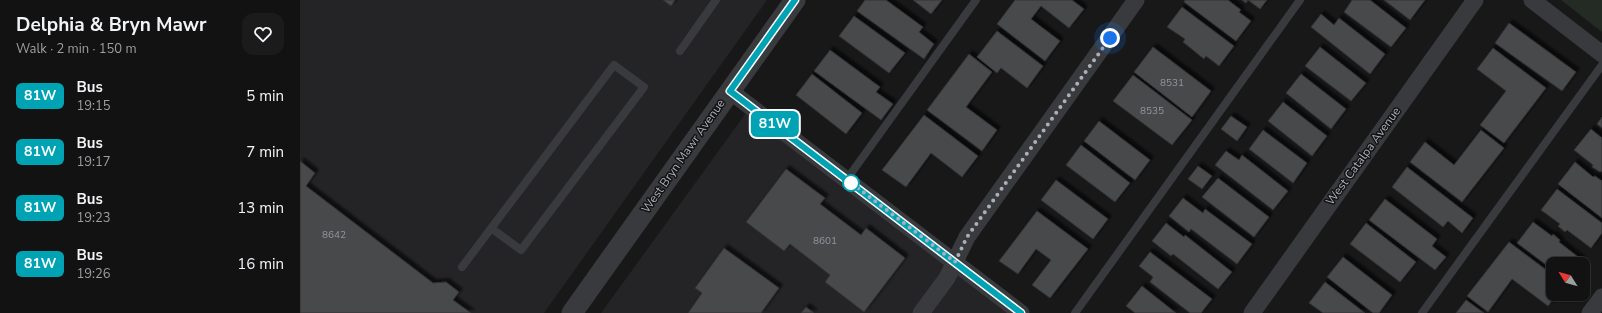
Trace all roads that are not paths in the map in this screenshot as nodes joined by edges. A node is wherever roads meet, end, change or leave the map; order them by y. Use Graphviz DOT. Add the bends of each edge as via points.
graph roads {
  1 [pos="716,0"];
  2 [pos="795,0"];
  3 [pos="976,0"];
  4 [pos="1136,0"];
  5 [pos="1300,0"];
  6 [pos="1475,0"];
  7 [pos="1532,0"];
  8 [pos="680,51"];
  9 [pos="1602,54"];
  10 [pos="1602,65"];
  11 [pos="730,91"];
  12 [pos="846,179"];
  13 [pos="492,228"];
  14 [pos="955,262"];
  15 [pos="462,267"];
  16 [pos="1602,297"];
  17 [pos="572,313"];
  18 [pos="921,313"];
  19 [pos="1021,313"];
  20 [pos="1075,313"];
  21 [pos="1252,313"];
  22 [pos="1422,313"];
  23 [pos="1590,313"];
  1 -- 8 [label="lane"];
  2 -- 11 [label="street, West Bryn Mawr Avenue"];
  3 -- 12 [label="lane"];
  4 -- 14 [label="street" via="967,237"];
  5 -- 20 [label="lane"];
  6 -- 21 [label="street, West Catalpa Avenue"];
  7 -- 9 [label="street"];
  10 -- 22 [label="lane"];
  11 -- 12 [label="street"];
  11 -- 17 [label="street, West Bryn Mawr Avenue"];
  12 -- 14 [label="street"];
  13 -- 13 [label="lane" via="614,65 644,87 521,250"];
  13 -- 15 [label="lane"];
  14 -- 18 [label="street" via="947,278"];
  14 -- 19 [label="street"];
  16 -- 23 [label="street"];
}
